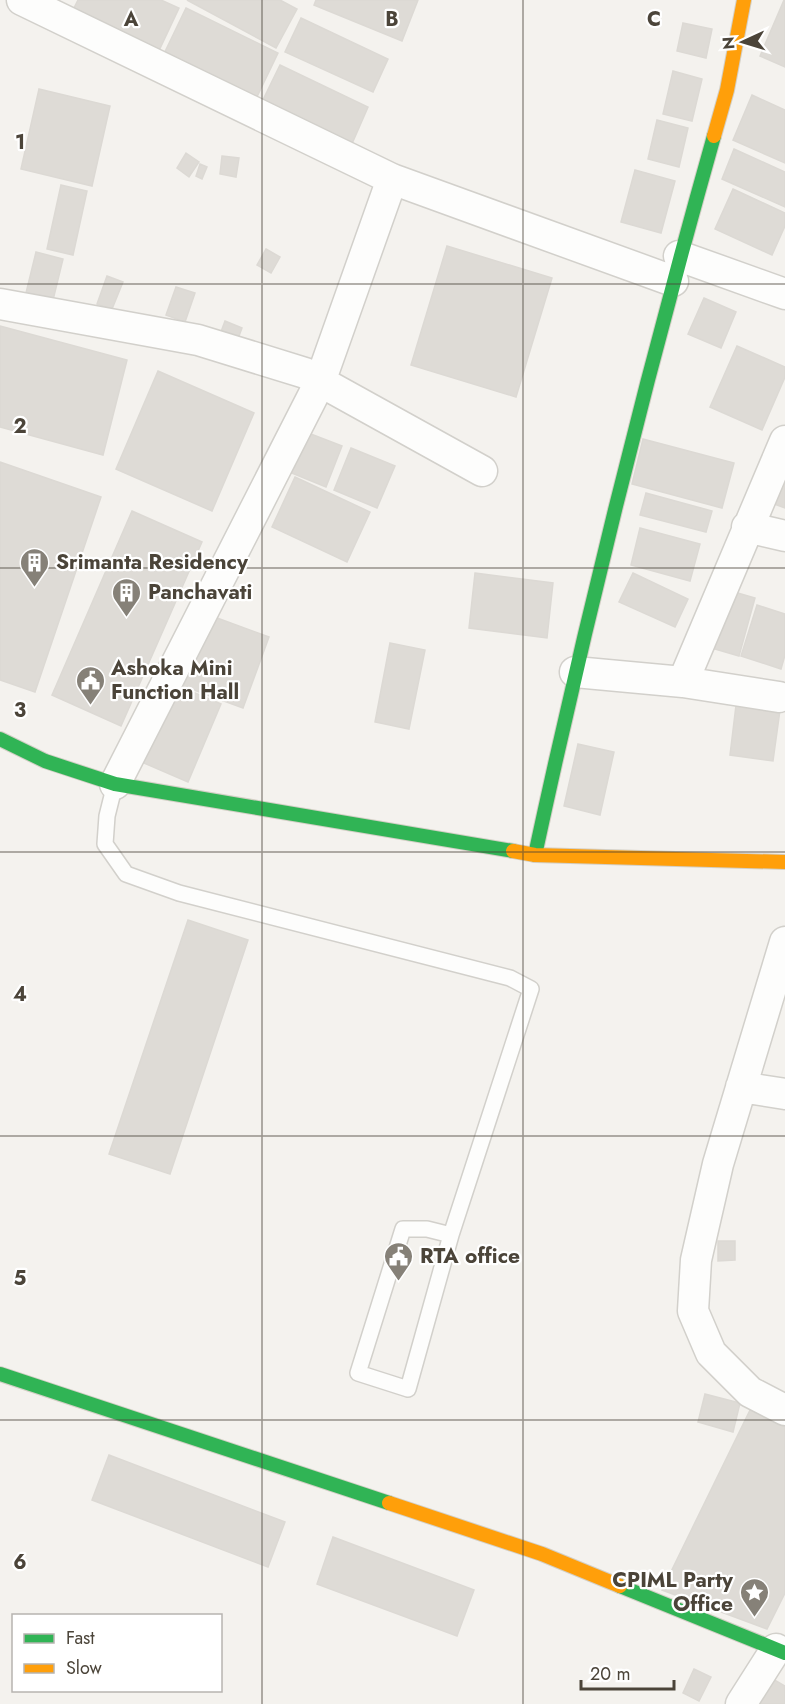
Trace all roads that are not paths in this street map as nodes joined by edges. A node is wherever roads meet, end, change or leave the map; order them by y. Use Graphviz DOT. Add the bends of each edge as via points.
graph roads {
  1 [pos="22,0"];
  2 [pos="744,0"];
  3 [pos="392,179"];
  4 [pos="676,268"];
  5 [pos="785,294"];
  6 [pos="0,304"];
  7 [pos="320,382"];
  8 [pos="785,441"];
  9 [pos="482,471"];
  10 [pos="747,528"];
  11 [pos="785,536"];
  12 [pos="575,672"];
  13 [pos="683,682"];
  14 [pos="779,697"];
  15 [pos="0,739"];
  16 [pos="115,784"];
  17 [pos="535,855"];
  18 [pos="785,862"];
  19 [pos="785,942"];
  20 [pos="741,1087"];
  21 [pos="785,1094"];
  22 [pos="451,1235"];
  23 [pos="0,1374"];
  24 [pos="785,1410"];
  25 [pos="783,1652"];
  26 [pos="741,1704"];
  1 -- 3 [label="street"];
  2 -- 4 [label="street" via="727,90"];
  3 -- 4 [label="street"];
  3 -- 7 [label="street"];
  4 -- 5 [label="street"];
  4 -- 12 [label="street"];
  6 -- 7 [label="street" via="198,340 305,373"];
  7 -- 9 [label="street"];
  7 -- 16 [label="street"];
  8 -- 10 [label="street"];
  10 -- 11 [label="street"];
  10 -- 13 [label="street"];
  12 -- 13 [label="street"];
  12 -- 17 [label="street"];
  13 -- 14 [label="street"];
  15 -- 16 [label="street" via="45,760"];
  16 -- 17 [label="street"];
  16 -- 22 [label="lane" via="105,844 126,874 180,893 510,978 531,989"];
  17 -- 18 [label="street"];
  19 -- 20 [label="street"];
  20 -- 21 [label="street"];
  20 -- 24 [label="street" via="696,1260 693,1311 711,1353 750,1392"];
  22 -- 22 [label="lane" via="408,1389 358,1373 403,1229"];
  23 -- 25 [label="street" via="542,1554"];
  25 -- 26 [label="street"];
}
